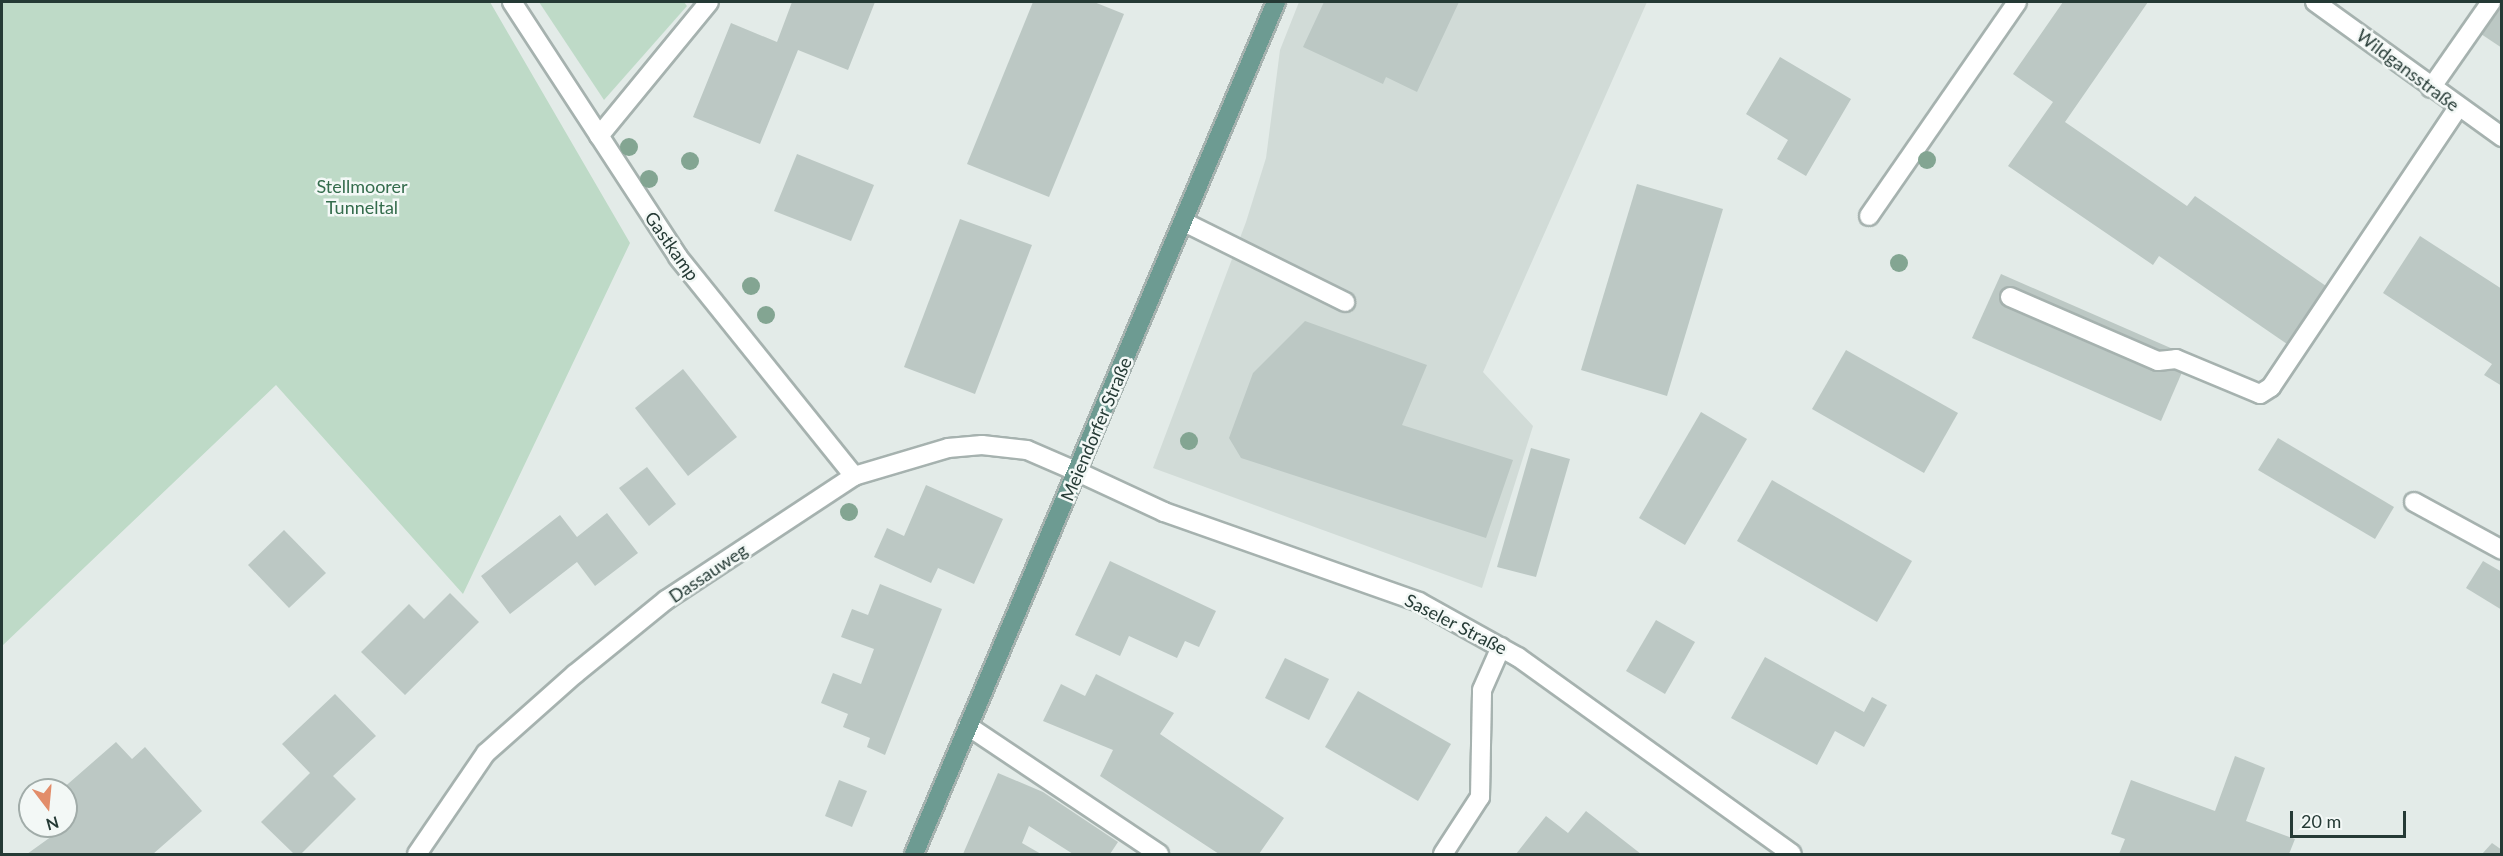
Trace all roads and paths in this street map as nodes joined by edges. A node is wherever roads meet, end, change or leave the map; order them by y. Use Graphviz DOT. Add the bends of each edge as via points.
graph roads {
  1 [pos="512,2"];
  2 [pos="709,2"];
  3 [pos="1276,2"];
  4 [pos="2017,2"];
  5 [pos="2315,2"];
  6 [pos="2491,2"];
  7 [pos="2431,88"];
  8 [pos="2458,108"];
  9 [pos="598,136"];
  10 [pos="2502,137"];
  11 [pos="1869,216"];
  12 [pos="1184,222"];
  13 [pos="2010,297"];
  14 [pos="1345,302"];
  15 [pos="1078,472"];
  16 [pos="854,476"];
  17 [pos="2414,502"];
  18 [pos="2502,550"];
  19 [pos="1501,647"];
  20 [pos="968,726"];
  21 [pos="1786,853"];
  22 [pos="417,855"];
  23 [pos="914,855"];
  24 [pos="1159,855"];
  25 [pos="1443,855"];
  1 -- 9 [label="street, Gastkamp"];
  2 -- 9 [label="street"];
  3 -- 12 [label="main road, Meiendorfer Straße"];
  4 -- 11 [label="street"];
  5 -- 7 [label="street, Wildgansstraße"];
  6 -- 7 [label="street"];
  7 -- 8 [label="street, Wildgansstraße"];
  8 -- 10 [label="street, Wildgansstraße"];
  8 -- 13 [label="street" via="2271,387 2260,394 2176,359 2158,361"];
  9 -- 16 [label="street, Gastkamp" via="678,257"];
  12 -- 14 [label="street"];
  12 -- 15 [label="main road, Meiendorfer Straße"];
  15 -- 16 [label="street, Dassauweg" via="1027,450 982,445 948,448"];
  15 -- 19 [label="street, Saseler Straße" via="1164,512 1419,602"];
  15 -- 20 [label="main road, Meiendorfer Straße"];
  16 -- 22 [label="street, Dassauweg" via="666,600 575,674 486,753"];
  17 -- 18 [label="street"];
  19 -- 21 [label="street, Saseler Straße"];
  19 -- 25 [label="street" via="1482,690 1480,797"];
  20 -- 23 [label="main road, Meiendorfer Straße"];
  20 -- 24 [label="street"];
}
